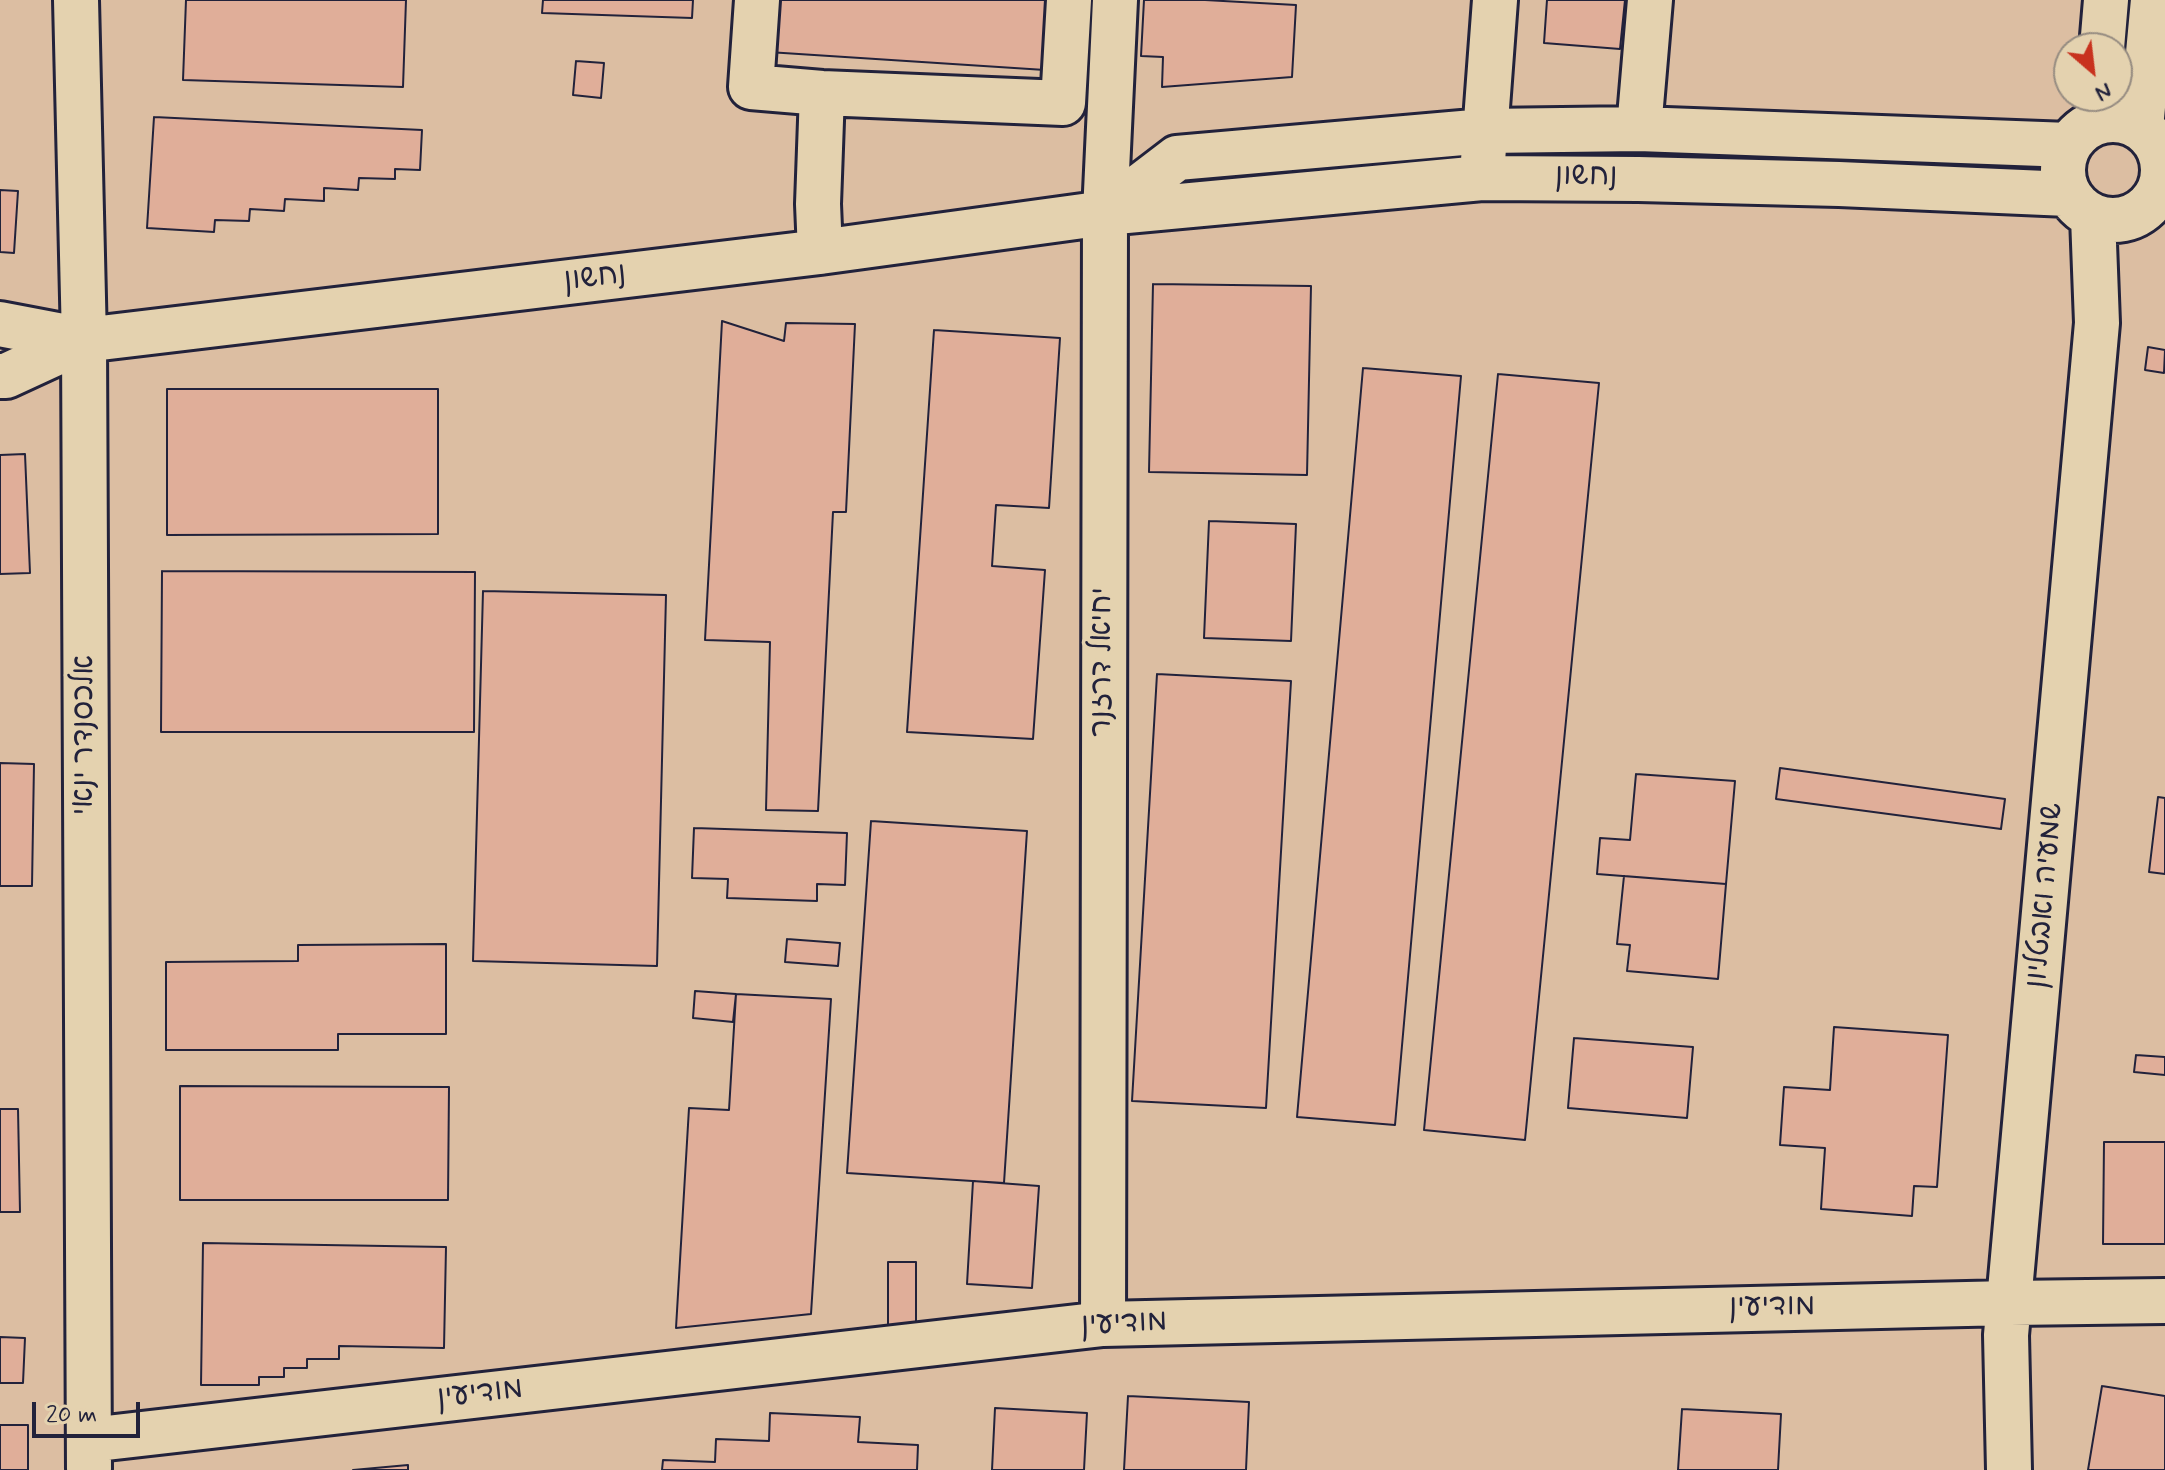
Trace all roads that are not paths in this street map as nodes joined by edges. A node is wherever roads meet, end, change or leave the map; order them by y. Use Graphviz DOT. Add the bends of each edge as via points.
graph roads {
  1 [pos="76,0"];
  2 [pos="757,0"];
  3 [pos="1069,0"];
  4 [pos="1115,0"];
  5 [pos="1495,0"];
  6 [pos="1650,0"];
  7 [pos="2106,0"];
  8 [pos="2153,0"];
  9 [pos="2103,32"];
  10 [pos="822,93"];
  11 [pos="2087,122"];
  12 [pos="1639,129"];
  13 [pos="1485,131"];
  14 [pos="2155,144"];
  15 [pos="1482,178"];
  16 [pos="2153,203"];
  17 [pos="2081,205"];
  18 [pos="1105,213"];
  19 [pos="820,252"];
  20 [pos="2097,323"];
  21 [pos="0,324"];
  22 [pos="84,340"];
  23 [pos="0,376"];
  24 [pos="2165,1301"];
  25 [pos="2010,1303"];
  26 [pos="1103,1324"];
  27 [pos="89,1455"];
  28 [pos="2009,1470"];
  1 -- 22 [label="street, אלכסנדר ינאי"];
  2 -- 10 [label="street" via="751,87"];
  3 -- 10 [label="street" via="1063,103"];
  4 -- 18 [label="street, יחיאל דרזנר"];
  5 -- 13 [label="street"];
  6 -- 12 [label="street, נחשון"];
  7 -- 9 [label="street"];
  8 -- 14 [label="street"];
  10 -- 19 [label="street"];
  11 -- 12 [label="street, נחשון"];
  11 -- 14 [label="street" via="2126,121"];
  11 -- 17 [label="street" via="2064,161 2063,177"];
  12 -- 13 [label="street, נחשון"];
  13 -- 15 [label="street"];
  13 -- 18 [label="street, נחשון" via="1177,158"];
  14 -- 16 [label="street" via="2164,167"];
  15 -- 17 [label="street, נחשון" via="1715,181"];
  15 -- 18 [label="street, נחשון"];
  16 -- 17 [label="street" via="2123,220 2108,220"];
  16 -- 20 [label="street, שמעיה ואבטליון"];
  17 -- 20 [label="street, שמעיה ואבטליון"];
  18 -- 19 [label="street, נחשון"];
  18 -- 26 [label="street, יחיאל דרזנר"];
  19 -- 22 [label="street, נחשון"];
  20 -- 25 [label="street, שמעיה ואבטליון"];
  21 -- 22 [label="street"];
  22 -- 23 [label="street"];
  22 -- 27 [label="street, אלכסנדר ינאי"];
  24 -- 25 [label="street, מודיעין"];
  25 -- 26 [label="street, מודיעין"];
  25 -- 28 [label="street, שמעיה ואבטליון"];
  26 -- 27 [label="street, מודיעין"];
}
